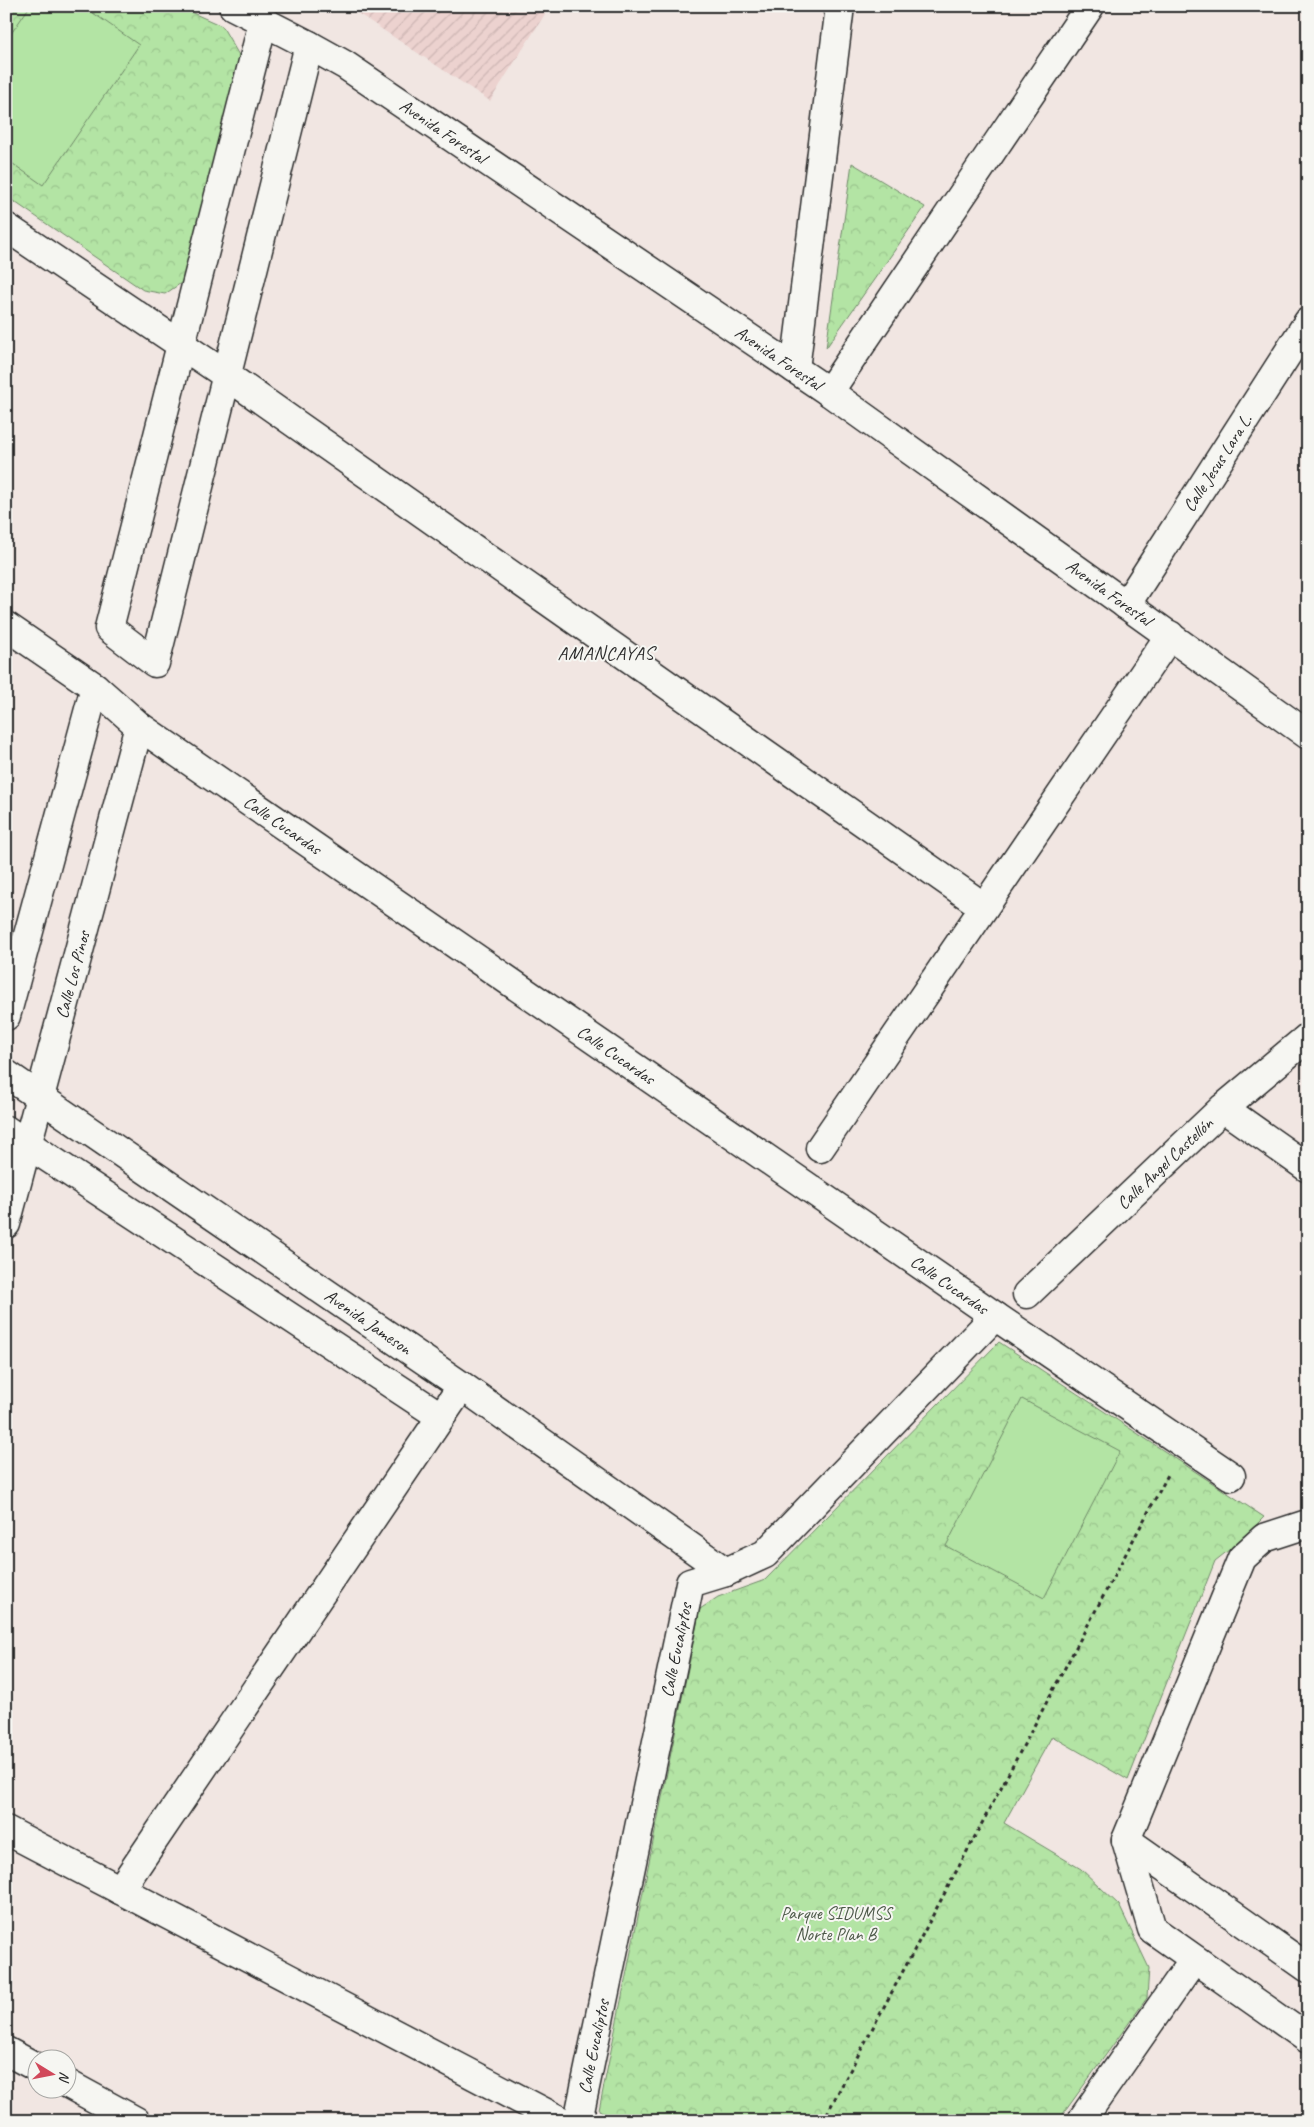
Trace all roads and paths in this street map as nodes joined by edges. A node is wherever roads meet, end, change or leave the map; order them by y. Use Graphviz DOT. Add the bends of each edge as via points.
graph roads {
  1 [pos="233,6"];
  2 [pos="840,6"];
  3 [pos="1090,6"];
  4 [pos="263,22"];
  5 [pos="310,45"];
  6 [pos="6,227"];
  7 [pos="1308,322"];
  8 [pos="182,344"];
  9 [pos="796,369"];
  10 [pos="226,375"];
  11 [pos="829,392"];
  12 [pos="1126,604"];
  13 [pos="6,626"];
  14 [pos="1170,635"];
  15 [pos="96,686"];
  16 [pos="139,726"];
  17 [pos="1308,736"];
  18 [pos="984,907"];
  19 [pos="6,1016"];
  20 [pos="1308,1037"];
  21 [pos="6,1074"];
  22 [pos="40,1096"];
  23 [pos="1223,1108"];
  24 [pos="16,1137"];
  25 [pos="820,1148"];
  26 [pos="1308,1168"];
  27 [pos="6,1224"];
  28 [pos="1027,1294"];
  29 [pos="995,1316"];
  30 [pos="462,1386"];
  31 [pos="440,1416"];
  32 [pos="1185,1444"];
  33 [pos="1232,1476"];
  34 [pos="1306,1526"];
  35 [pos="726,1572"];
  36 [pos="6,1830"];
  37 [pos="1126,1840"];
  38 [pos="120,1890"];
  39 [pos="1194,1959"];
  40 [pos="1308,1968"];
  41 [pos="1308,2039"];
  42 [pos="6,2051"];
  43 [pos="28,2063"];
  44 [pos="78,2089"];
  45 [pos="136,2121"];
  46 [pos="561,2121"];
  47 [pos="578,2121"];
  48 [pos="823,2121"];
  49 [pos="1082,2121"];
  1 -- 4 [label="street, Avenida Forestal"];
  2 -- 9 [label="street"];
  3 -- 11 [label="street"];
  4 -- 5 [label="street, Avenida Forestal"];
  4 -- 8 [label="street"];
  5 -- 9 [label="street, Avenida Forestal" via="345,65"];
  5 -- 10 [label="street"];
  6 -- 8 [label="street"];
  7 -- 12 [label="street, Calle Jesus Lara L."];
  8 -- 10 [label="street"];
  8 -- 10 [label="street" via="109,628 155,663"];
  9 -- 11 [label="street, Avenida Forestal"];
  10 -- 18 [label="street"];
  11 -- 12 [label="street, Avenida Forestal"];
  12 -- 14 [label="street, Avenida Forestal"];
  13 -- 15 [label="street, Calle Cucardas"];
  14 -- 17 [label="street, Avenida Forestal"];
  14 -- 18 [label="street"];
  15 -- 16 [label="street, Calle Cucardas"];
  15 -- 19 [label="street"];
  16 -- 22 [label="street, Calle Los Pinos"];
  16 -- 29 [label="street, Calle Cucardas"];
  18 -- 25 [label="street"];
  20 -- 23 [label="street, Calle Angel Castellón"];
  21 -- 22 [label="street, Avenida Jameson"];
  22 -- 24 [label="street, Calle Los Pinos"];
  22 -- 30 [label="street, Avenida Jameson"];
  23 -- 26 [label="street"];
  23 -- 28 [label="street, Calle Angel Castellón"];
  24 -- 27 [label="street, Calle Los Pinos"];
  24 -- 31 [label="street"];
  29 -- 32 [label="street, Calle Cucardas"];
  29 -- 35 [label="street, Calle Eucaliptos" via="765,1554"];
  30 -- 31 [label="street"];
  30 -- 35 [label="street, Avenida Jameson"];
  31 -- 38 [label="street"];
  32 -- 33 [label="street, Calle Cucardas"];
  32 -- 48 [label="path"];
  34 -- 37 [label="street" via="1264,1538 1242,1558"];
  35 -- 47 [label="street, Calle Eucaliptos" via="690,1583"];
  36 -- 38 [label="street"];
  37 -- 39 [label="street" via="1152,1929"];
  37 -- 40 [label="street"];
  38 -- 46 [label="street"];
  39 -- 41 [label="street"];
  39 -- 49 [label="street"];
  42 -- 43 [label="street"];
  44 -- 45 [label="street"];
}
